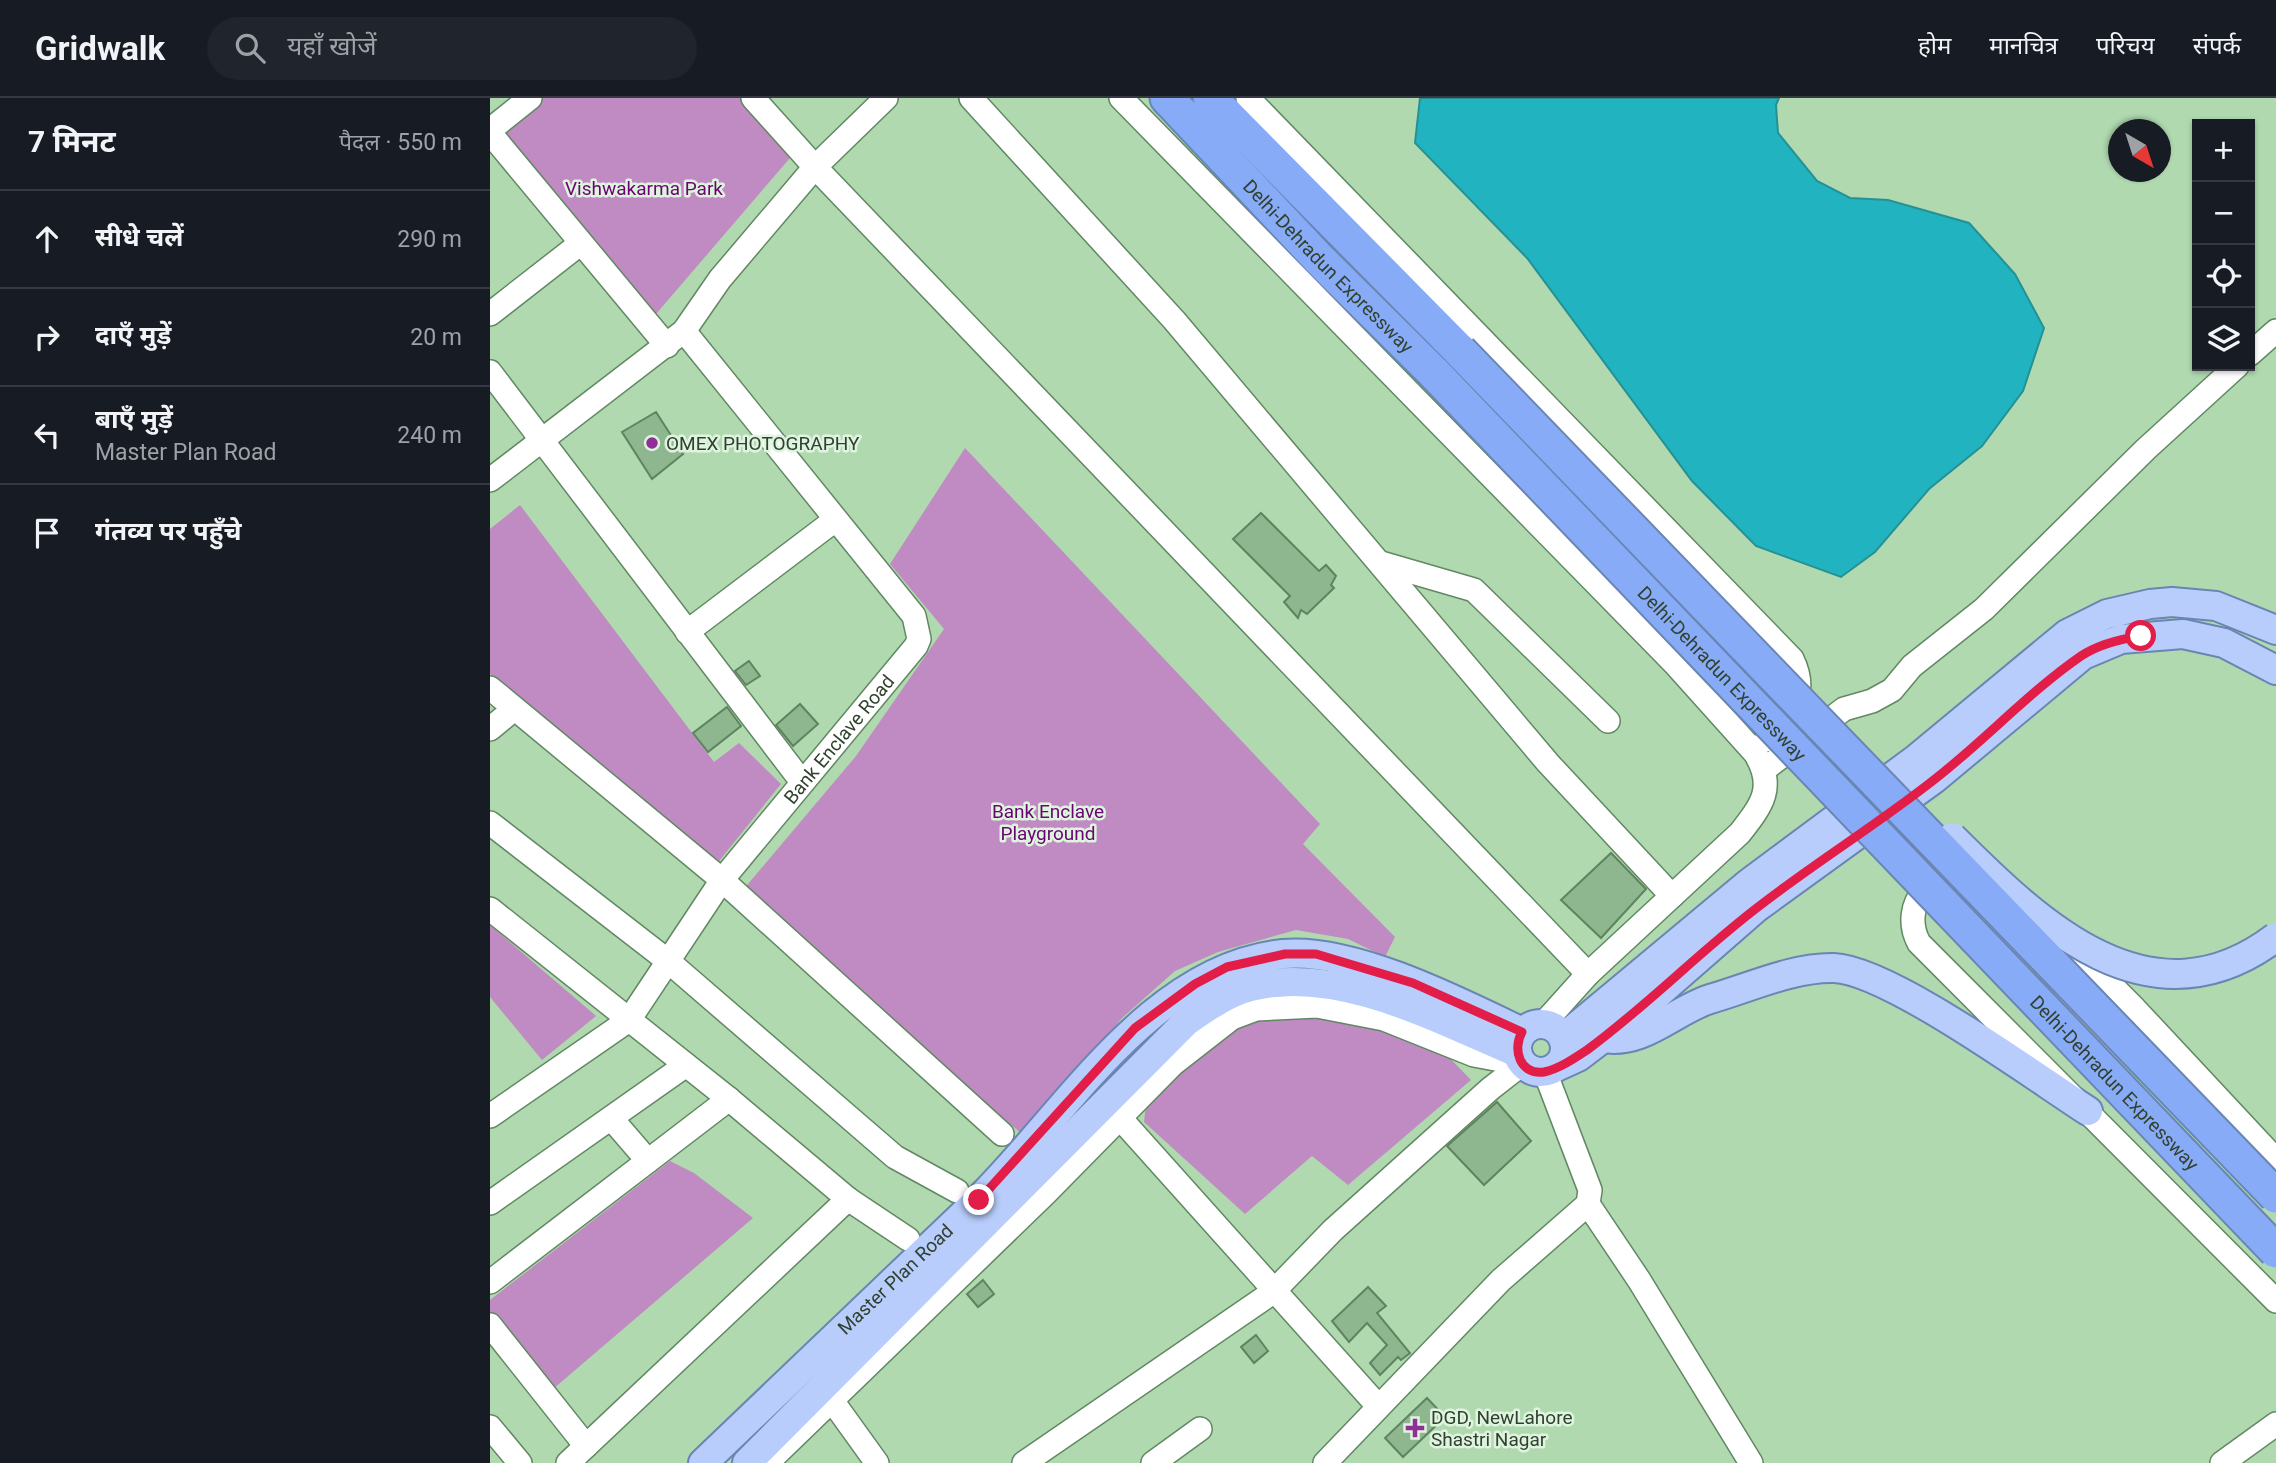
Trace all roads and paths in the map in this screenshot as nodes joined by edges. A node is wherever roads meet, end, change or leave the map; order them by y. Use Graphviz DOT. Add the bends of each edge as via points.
graph roads {
  1 [pos="753,98"];
  2 [pos="886,98"];
  3 [pos="971,98"];
  4 [pos="1121,98"];
  5 [pos="1167,98"];
  6 [pos="1210,98"];
  7 [pos="1248,98"];
  8 [pos="518,102"];
  9 [pos="490,132"];
  10 [pos="1290,159"];
  11 [pos="815,167"];
  12 [pos="1250,209"];
  13 [pos="1346,216"];
  14 [pos="581,243"];
  15 [pos="1303,264"];
  16 [pos="490,314"];
  17 [pos="2276,331"];
  18 [pos="676,338"];
  19 [pos="2255,350"];
  20 [pos="2232,371"];
  21 [pos="490,372"];
  22 [pos="541,441"];
  23 [pos="490,480"];
  24 [pos="835,520"];
  25 [pos="1381,563"];
  26 [pos="2276,630"];
  27 [pos="687,632"];
  28 [pos="2276,670"];
  29 [pos="490,688"];
  30 [pos="514,709"];
  31 [pos="1809,715"];
  32 [pos="1608,721"];
  33 [pos="490,729"];
  34 [pos="1760,761"];
  35 [pos="802,782"];
  36 [pos="490,824"];
  37 [pos="722,880"];
  38 [pos="1672,896"];
  39 [pos="490,909"];
  40 [pos="2276,937"];
  41 [pos="668,961"];
  42 [pos="1588,974"];
  43 [pos="629,1020"];
  44 [pos="1603,1038"];
  45 [pos="1538,1050"];
  46 [pos="686,1065"];
  47 [pos="729,1099"];
  48 [pos="2088,1111"];
  49 [pos="490,1116"];
  50 [pos="611,1118"];
  51 [pos="1120,1118"];
  52 [pos="1002,1134"];
  53 [pos="1073,1152"];
  54 [pos="2276,1160"];
  55 [pos="648,1161"];
  56 [pos="957,1191"];
  57 [pos="2276,1196"];
  58 [pos="849,1199"];
  59 [pos="490,1203"];
  60 [pos="1588,1204"];
  61 [pos="908,1238"];
  62 [pos="2276,1251"];
  63 [pos="490,1282"];
  64 [pos="1273,1292"];
  65 [pos="2276,1301"];
  66 [pos="490,1325"];
  67 [pos="828,1394"];
  68 [pos="1378,1406"];
  69 [pos="2276,1424"];
  70 [pos="490,1427"];
  71 [pos="1200,1429"];
  72 [pos="586,1446"];
  73 [pos="520,1463"];
  74 [pos="568,1463"];
  75 [pos="704,1463"];
  76 [pos="747,1463"];
  77 [pos="767,1463"];
  78 [pos="877,1463"];
  79 [pos="1024,1463"];
  80 [pos="1153,1463"];
  81 [pos="1325,1463"];
  82 [pos="1751,1463"];
  83 [pos="2222,1463"];
  1 -- 11 [label="street"];
  2 -- 11 [label="street"];
  3 -- 25 [label="street" via="1174,320"];
  4 -- 12 [label="street"];
  5 -- 12 [label="highway, Delhi-Dehradun Expressway"];
  6 -- 10 [label="highway, Delhi-Dehradun Expressway"];
  7 -- 10 [label="street"];
  8 -- 9 [label="street"];
  9 -- 14 [label="street, Bank Enclave Road"];
  10 -- 13 [label="highway, Delhi-Dehradun Expressway"];
  10 -- 13 [label="street"];
  11 -- 18 [label="street"];
  11 -- 42 [label="street"];
  12 -- 15 [label="highway, Delhi-Dehradun Expressway"];
  12 -- 15 [label="street"];
  13 -- 31 [label="highway, Delhi-Dehradun Expressway, bridge"];
  13 -- 34 [label="street" via="1792,659 1800,675 1799,691"];
  14 -- 16 [label="street"];
  14 -- 18 [label="street, Bank Enclave Road"];
  15 -- 34 [label="street"];
  15 -- 62 [label="highway, Delhi-Dehradun Expressway, bridge" via="1435,374"];
  17 -- 19 [label="street"];
  18 -- 22 [label="street"];
  18 -- 24 [label="street, Bank Enclave Road"];
  20 -- 34 [label="street" via="1984,609 1912,666 1892,690 1844,709"];
  21 -- 22 [label="street"];
  22 -- 23 [label="street"];
  22 -- 27 [label="street"];
  24 -- 27 [label="street"];
  24 -- 35 [label="street, Bank Enclave Road" via="914,616 919,639"];
  25 -- 32 [label="street" via="1474,590"];
  25 -- 38 [label="street" via="1548,763"];
  26 -- 45 [label="main road" via="2238,612 2194,603 2150,604 2107,614 2067,634 1916,759 1749,883"];
  27 -- 35 [label="street"];
  28 -- 44 [label="main road" via="2245,651 2204,638 2162,634 2121,639 2082,655 1934,779 1756,908"];
  29 -- 30 [label="street"];
  30 -- 33 [label="street"];
  30 -- 37 [label="street"];
  31 -- 40 [label="main road, bridge" via="1884,769 1993,879 2091,954 2150,972 2190,972 2230,963"];
  31 -- 57 [label="highway, Delhi-Dehradun Expressway, bridge"];
  34 -- 38 [label="street" via="1768,782 1757,812"];
  35 -- 37 [label="street, Bank Enclave Road"];
  36 -- 41 [label="street"];
  37 -- 41 [label="street, Bank Enclave Road"];
  37 -- 52 [label="street"];
  38 -- 42 [label="street"];
  39 -- 43 [label="street"];
  41 -- 43 [label="street, Bank Enclave Road"];
  41 -- 56 [label="street" via="895,1157"];
  42 -- 45 [label="street"];
  43 -- 46 [label="street"];
  43 -- 49 [label="street, Bank Enclave Road"];
  44 -- 45 [label="main road" via="1578,1056"];
  44 -- 48 [label="main road" via="1638,1036 1696,1004 1800,972 1846,969 1869,975 1929,1010"];
  45 -- 51 [label="street" via="1474,1055 1374,1017 1317,1006 1256,1009 1232,1018 1173,1064"];
  45 -- 53 [label="main road" via="1318,982 1250,987 1221,998 1186,1022"];
  45 -- 60 [label="street" via="1590,1190"];
  45 -- 64 [label="street" via="1333,1230"];
  45 -- 75 [label="main road, Master Plan Road" via="1413,983 1316,954 1285,954 1227,967 1195,984 1135,1028 979,1200"];
  46 -- 47 [label="street"];
  46 -- 50 [label="street"];
  47 -- 55 [label="street"];
  47 -- 58 [label="street"];
  48 -- 54 [label="street" via="1919,943 1912,916 1917,899 1930,885 1946,877 1965,877 2042,917"];
  48 -- 65 [label="street"];
  50 -- 55 [label="street"];
  50 -- 59 [label="street"];
  51 -- 53 [label="street"];
  51 -- 64 [label="street"];
  53 -- 67 [label="main road"];
  55 -- 63 [label="street"];
  58 -- 61 [label="street"];
  58 -- 72 [label="street"];
  60 -- 68 [label="street" via="1501,1280"];
  60 -- 82 [label="street"];
  64 -- 68 [label="street"];
  64 -- 79 [label="street"];
  66 -- 72 [label="street"];
  67 -- 76 [label="main road"];
  67 -- 77 [label="street"];
  67 -- 78 [label="street"];
  68 -- 81 [label="street"];
  69 -- 83 [label="street"];
  70 -- 73 [label="street"];
  71 -- 80 [label="street"];
  72 -- 74 [label="street"];
}
